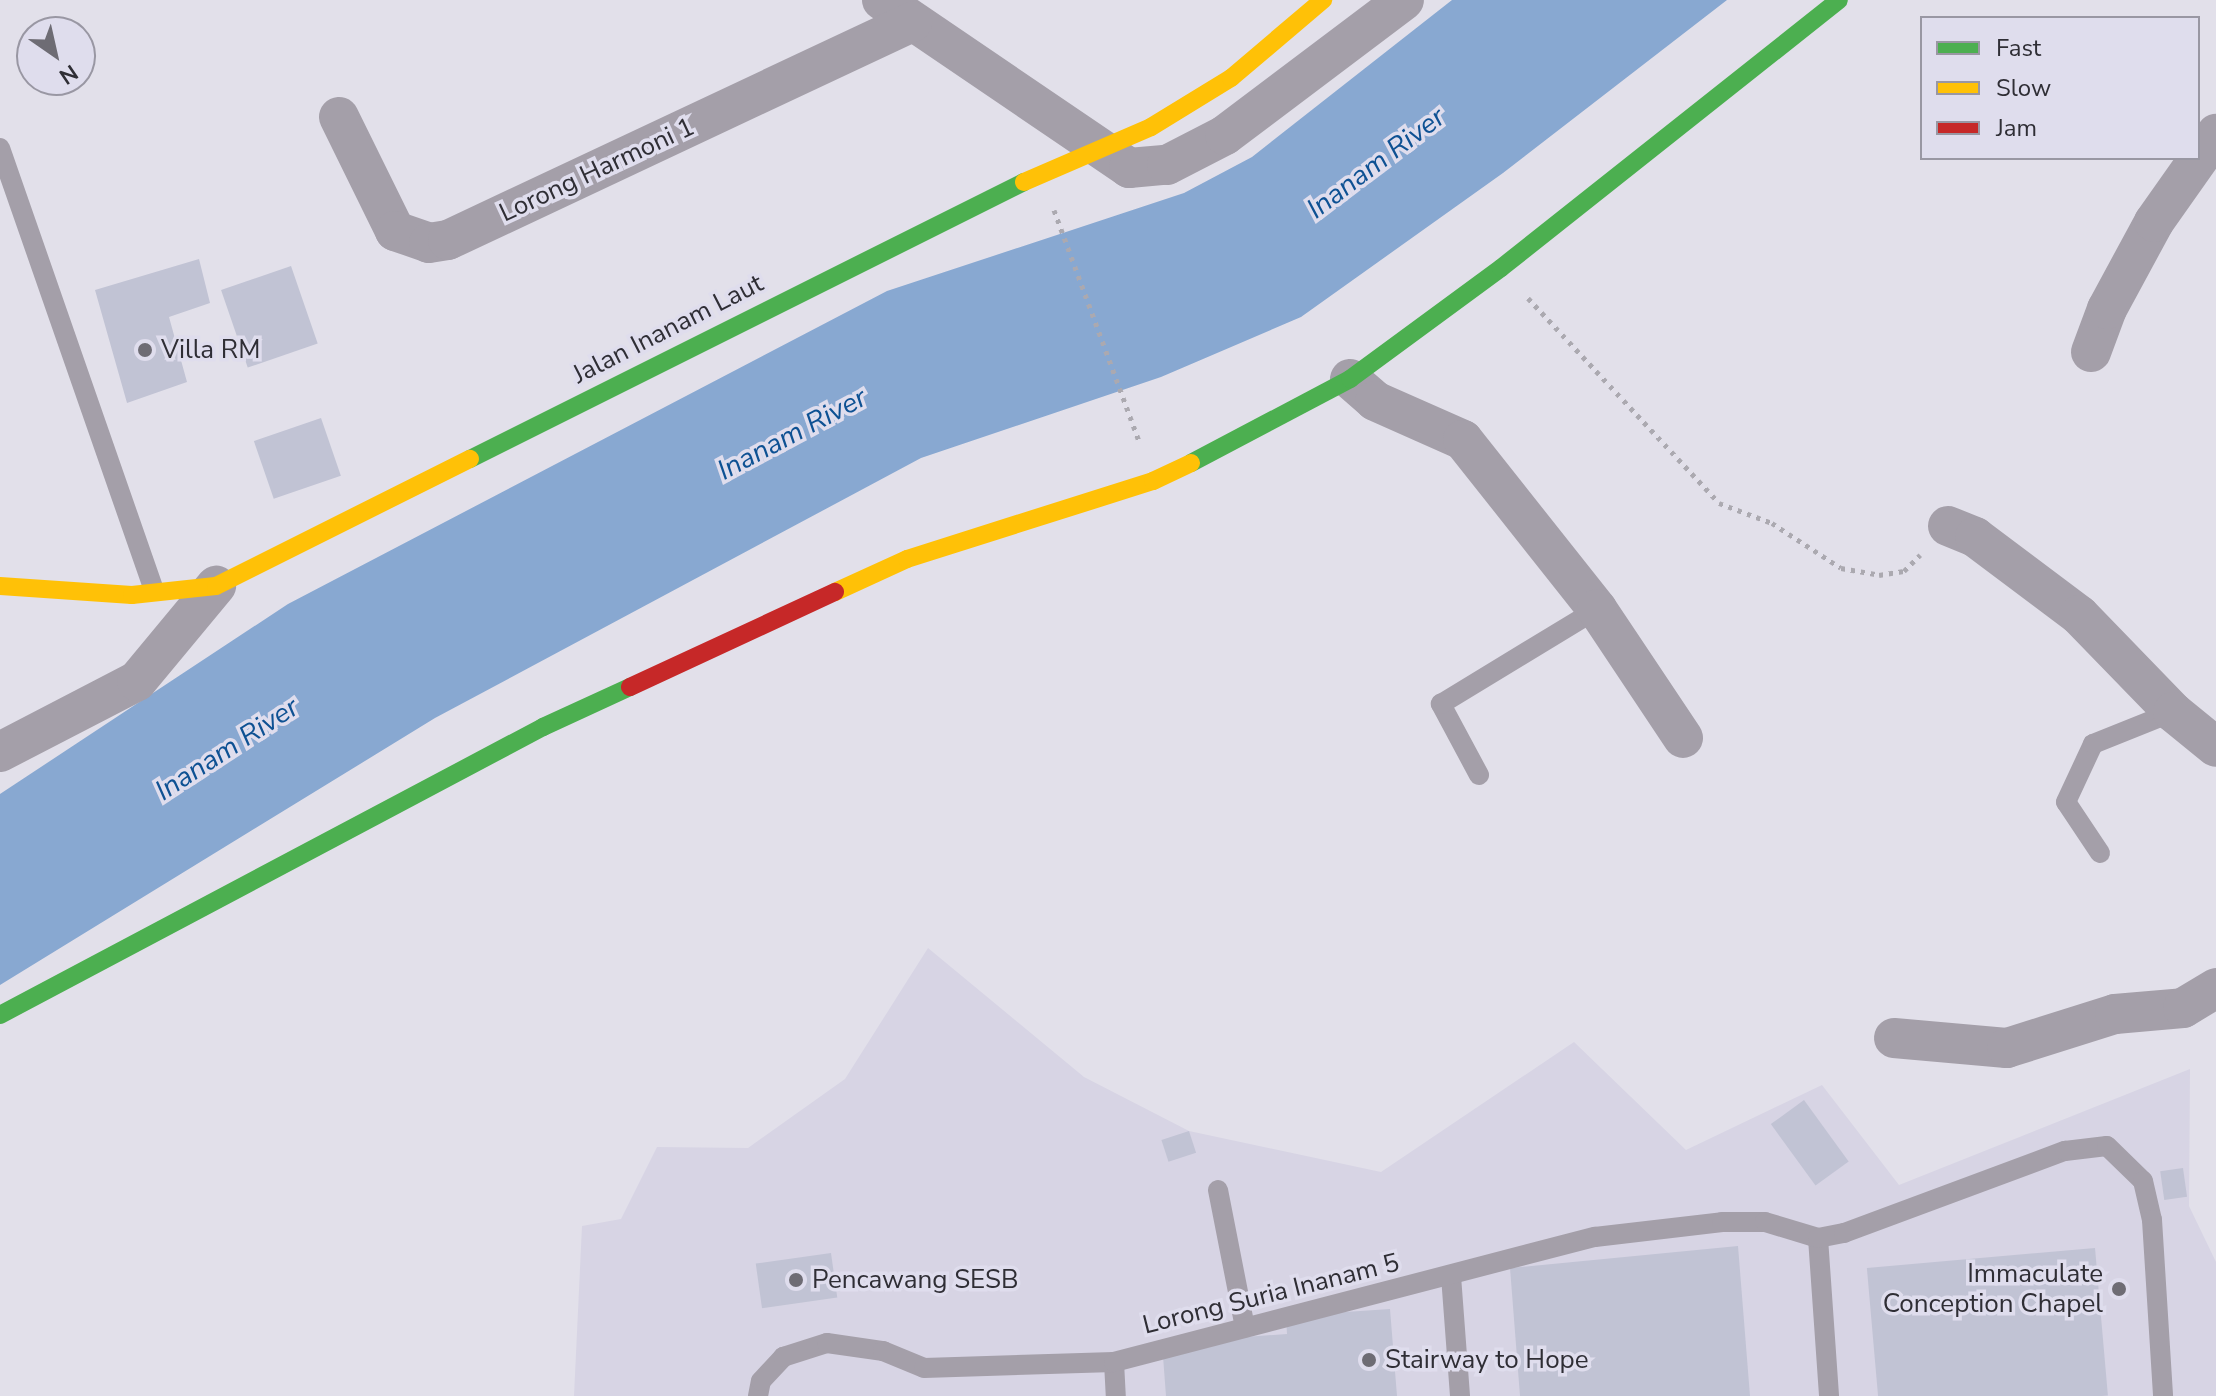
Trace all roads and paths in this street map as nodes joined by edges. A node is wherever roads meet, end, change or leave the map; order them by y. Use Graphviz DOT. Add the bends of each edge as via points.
graph roads {
  1 [pos="1323,0"];
  2 [pos="1404,0"];
  3 [pos="1839,0"];
  4 [pos="897,11"];
  5 [pos="339,117"];
  6 [pos="2216,134"];
  7 [pos="1096,147"];
  8 [pos="0,148"];
  9 [pos="2200,157"];
  10 [pos="2198,160"];
  11 [pos="1050,199"];
  12 [pos="1501,268"];
  13 [pos="2091,352"];
  14 [pos="1350,379"];
  15 [pos="1126,403"];
  16 [pos="1962,532"];
  17 [pos="0,586"];
  18 [pos="216,586"];
  19 [pos="154,589"];
  20 [pos="1597,609"];
  21 [pos="2173,712"];
  22 [pos="1683,738"];
  23 [pos="2216,747"];
  24 [pos="0,752"];
  25 [pos="1479,775"];
  26 [pos="2100,853"];
  27 [pos="2216,988"];
  28 [pos="0,1015"];
  29 [pos="1894,1038"];
  30 [pos="1218,1190"];
  31 [pos="1818,1238"];
  32 [pos="1451,1276"];
  33 [pos="1245,1327"];
  34 [pos="1114,1362"];
  35 [pos="758,1396"];
  36 [pos="1116,1396"];
  37 [pos="1460,1396"];
  38 [pos="1829,1396"];
  39 [pos="2163,1396"];
  1 -- 7 [label="street, Jalan Inanam Laut" via="1231,78 1151,127"];
  2 -- 7 [label="street" via="1225,135 1167,165 1129,168"];
  3 -- 12 [label="street"];
  4 -- 5 [label="street, Lorong Harmoni 1" via="448,240 429,243 395,231"];
  4 -- 7 [label="street"];
  6 -- 9 [label="street"];
  7 -- 18 [label="street, Jalan Inanam Laut" via="835,272"];
  8 -- 19 [label="lane"];
  10 -- 13 [label="street" via="2154,222 2107,309"];
  11 -- 15 [label="path"];
  12 -- 14 [label="street"];
  12 -- 16 [label="path" via="1719,503 1772,523 1841,568 1879,575 1904,571"];
  14 -- 20 [label="street" via="1375,401 1463,440"];
  14 -- 28 [label="street" via="1173,473 907,559 543,727"];
  16 -- 21 [label="street" via="2079,615"];
  17 -- 19 [label="street, Jalan Inanam Laut" via="132,595"];
  18 -- 19 [label="street, Jalan Inanam Laut"];
  18 -- 24 [label="street" via="137,681"];
  20 -- 22 [label="street"];
  20 -- 25 [label="lane" via="1441,704"];
  21 -- 23 [label="street"];
  21 -- 26 [label="lane" via="2093,744 2066,802"];
  27 -- 29 [label="street" via="2183,1008 2115,1014 2007,1048"];
  30 -- 33 [label="lane"];
  31 -- 32 [label="lane, Lorong Suria Inanam 5" via="1765,1222 1722,1222 1595,1237"];
  31 -- 38 [label="lane"];
  31 -- 39 [label="lane" via="2065,1151 2107,1146 2143,1181 2152,1220"];
  32 -- 33 [label="lane, Lorong Suria Inanam 5"];
  32 -- 37 [label="lane"];
  33 -- 34 [label="lane, Lorong Suria Inanam 5"];
  34 -- 35 [label="lane, Lorong Suria Inanam 5" via="924,1368 883,1351 827,1343 783,1357 761,1381"];
  34 -- 36 [label="lane"];
}
